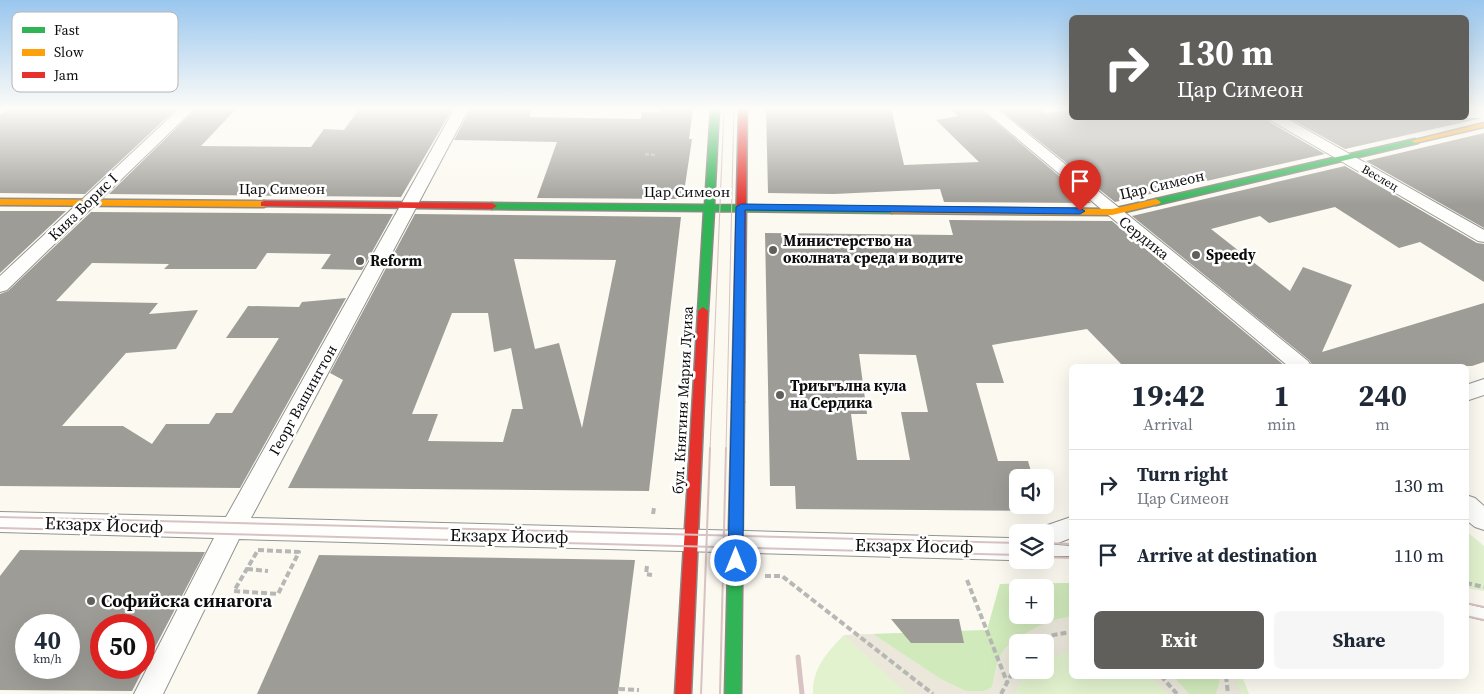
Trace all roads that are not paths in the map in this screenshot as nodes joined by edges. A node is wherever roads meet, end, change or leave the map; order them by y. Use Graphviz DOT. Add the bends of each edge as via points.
graph roads {
  1 [pos="154,140"];
  2 [pos="444,140"];
  3 [pos="713,140"];
  4 [pos="742,140"];
  5 [pos="1027,140"];
  6 [pos="1316,140"];
  7 [pos="1420,140"];
  8 [pos="1346,158"];
  9 [pos="0,202"];
  10 [pos="89,202"];
  11 [pos="409,205"];
  12 [pos="708,207"];
  13 [pos="741,207"];
  14 [pos="1112,212"];
  15 [pos="1484,237"];
  16 [pos="0,286"];
  17 [pos="1299,364"];
  18 [pos="1484,387"];
  19 [pos="1469,392"];
  20 [pos="1469,508"];
  21 [pos="1484,520"];
  22 [pos="0,522"];
  23 [pos="232,529"];
  24 [pos="1069,529"];
  25 [pos="1054,534"];
  26 [pos="691,540"];
  27 [pos="736,542"];
  28 [pos="1009,548"];
  29 [pos="1054,550"];
  30 [pos="1069,551"];
  31 [pos="1469,611"];
  32 [pos="1484,614"];
  33 [pos="148,694"];
  34 [pos="683,694"];
  35 [pos="733,694"];
  1 -- 10 [label="street, Княз Борис I"];
  2 -- 11 [label="street, Георг Вашингтон"];
  3 -- 12 [label="street, бул. Княгиня Мария Луиза"];
  4 -- 13 [label="street"];
  5 -- 14 [label="street, Сердика"];
  6 -- 8 [label="street, Веслец"];
  7 -- 8 [label="street, Цар Симеон"];
  8 -- 14 [label="street, Цар Симеон"];
  8 -- 15 [label="street, Веслец"];
  9 -- 10 [label="street, Цар Симеон"];
  10 -- 11 [label="street, Цар Симеон"];
  10 -- 16 [label="street, Княз Борис I"];
  11 -- 12 [label="street, Цар Симеон"];
  11 -- 23 [label="street, Георг Вашингтон"];
  12 -- 13 [label="street, Цар Симеон"];
  12 -- 26 [label="street, бул. Княгиня Мария Луиза"];
  13 -- 14 [label="street, Цар Симеон"];
  13 -- 27 [label="street"];
  14 -- 17 [label="street, Сердика"];
  18 -- 19 [label="street"];
  20 -- 21 [label="street"];
  22 -- 23 [label="street, Екзарх Йосиф"];
  23 -- 26 [label="street, Екзарх Йосиф"];
  23 -- 33 [label="street, Георг Вашингтон"];
  24 -- 25 [label="street"];
  26 -- 27 [label="street, Екзарх Йосиф"];
  26 -- 34 [label="street, бул. Княгиня Мария Луиза"];
  27 -- 28 [label="street, Екзарх Йосиф"];
  27 -- 35 [label="street"];
  29 -- 30 [label="lane"];
  31 -- 32 [label="lane"];
}
